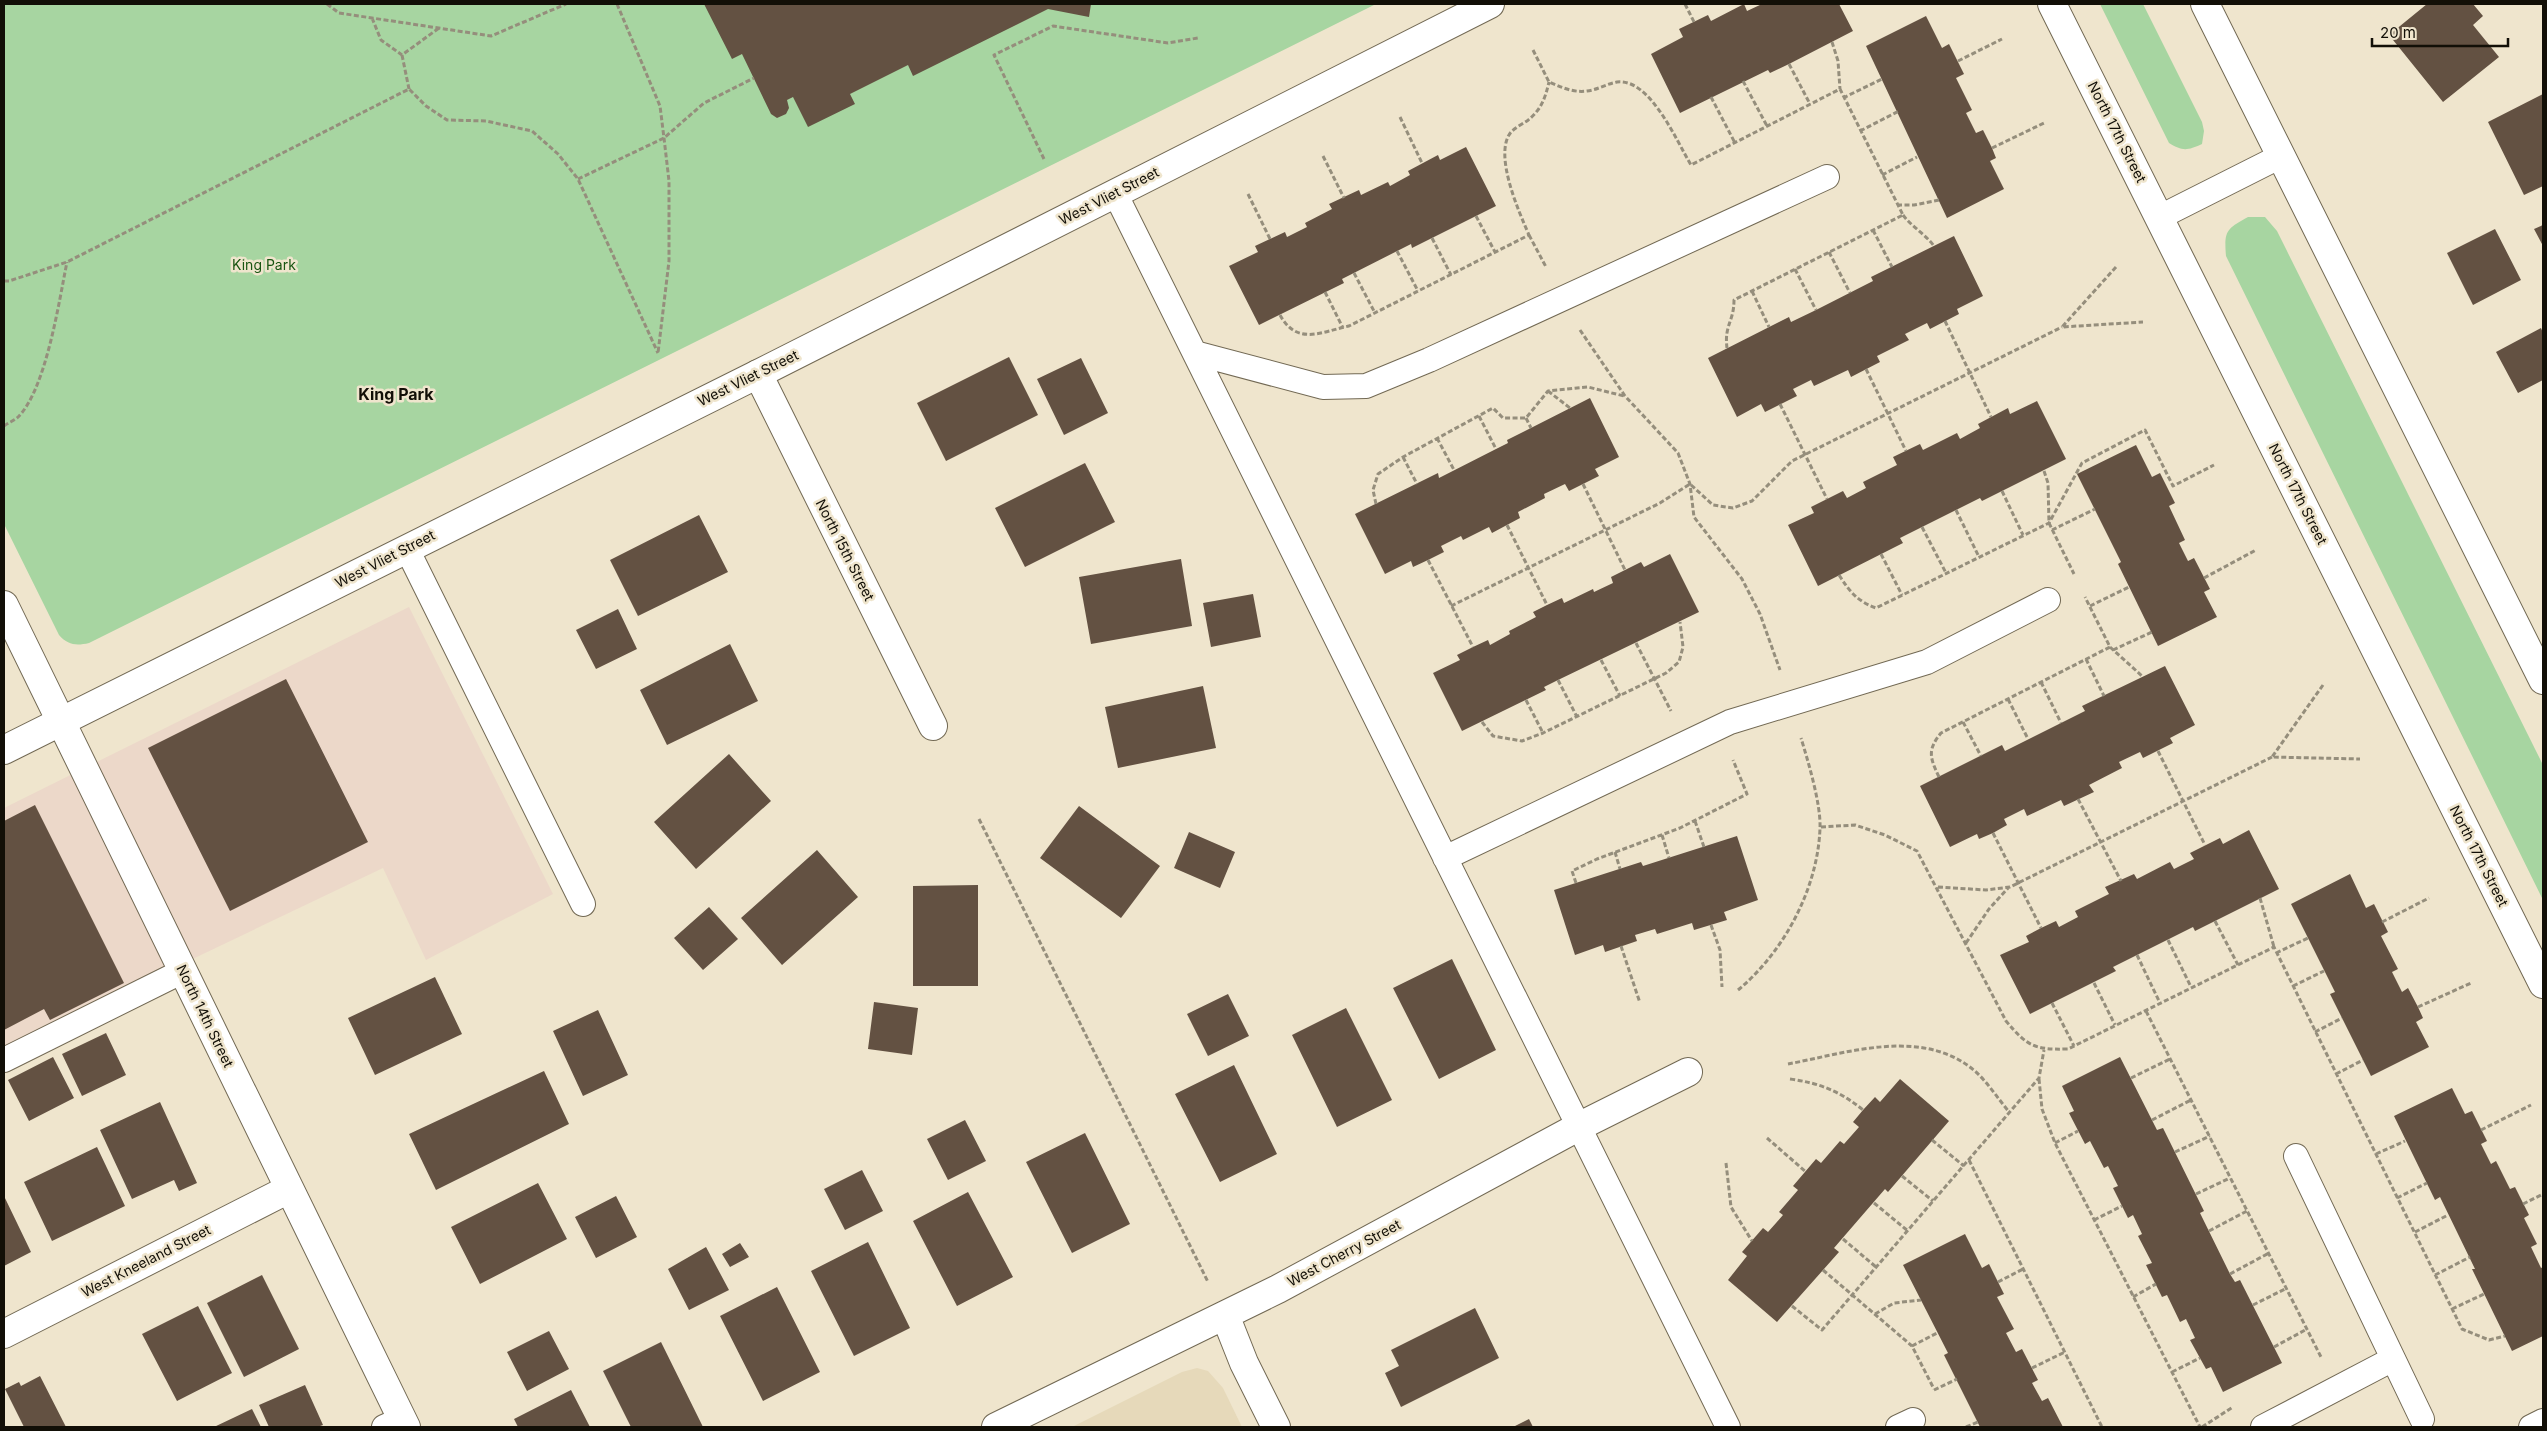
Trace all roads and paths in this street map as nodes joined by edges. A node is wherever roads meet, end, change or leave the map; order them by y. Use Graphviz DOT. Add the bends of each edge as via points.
graph roads {
  1 [pos="328,4"];
  2 [pos="566,4"];
  3 [pos="617,4"];
  4 [pos="1490,4"];
  5 [pos="1685,4"];
  6 [pos="2052,4"];
  7 [pos="2205,4"];
  8 [pos="372,18"];
  9 [pos="1694,22"];
  10 [pos="440,28"];
  11 [pos="1198,38"];
  12 [pos="2002,39"];
  13 [pos="1832,42"];
  14 [pos="1533,50"];
  15 [pos="402,55"];
  16 [pos="1958,61"];
  17 [pos="1789,64"];
  18 [pos="754,78"];
  19 [pos="1882,79"];
  20 [pos="1549,82"];
  21 [pos="1743,82"];
  22 [pos="409,89"];
  23 [pos="1840,89"];
  24 [pos="1712,97"];
  25 [pos="1844,98"];
  26 [pos="1810,104"];
  27 [pos="1899,111"];
  28 [pos="1400,117"];
  29 [pos="2044,122"];
  30 [pos="1767,126"];
  31 [pos="1860,130"];
  32 [pos="664,138"];
  33 [pos="1734,143"];
  34 [pos="1992,148"];
  35 [pos="1323,156"];
  36 [pos="2281,156"];
  37 [pos="1917,158"];
  38 [pos="1044,159"];
  39 [pos="1422,163"];
  40 [pos="1882,175"];
  41 [pos="1828,177"];
  42 [pos="578,179"];
  43 [pos="1115,193"];
  44 [pos="1248,194"];
  45 [pos="1344,198"];
  46 [pos="1939,200"];
  47 [pos="1897,205"];
  48 [pos="1902,215"];
  49 [pos="1476,216"];
  50 [pos="2160,217"];
  51 [pos="1873,230"];
  52 [pos="1529,235"];
  53 [pos="1432,238"];
  54 [pos="1270,239"];
  55 [pos="1934,246"];
  56 [pos="1397,251"];
  57 [pos="1495,252"];
  58 [pos="1829,252"];
  59 [pos="67,262"];
  60 [pos="1892,266"];
  61 [pos="2116,267"];
  62 [pos="1795,269"];
  63 [pos="1354,273"];
  64 [pos="1451,274"];
  65 [pos="4,281"];
  66 [pos="1418,291"];
  67 [pos="1752,291"];
  68 [pos="1325,292"];
  69 [pos="1850,293"];
  70 [pos="1563,299"];
  71 [pos="1816,310"];
  72 [pos="1375,313"];
  73 [pos="1280,315"];
  74 [pos="1945,321"];
  75 [pos="2143,322"];
  76 [pos="1768,327"];
  77 [pos="2062,327"];
  78 [pos="1343,328"];
  79 [pos="1728,348"];
  80 [pos="1195,353"];
  81 [pos="1866,369"];
  82 [pos="1970,372"];
  83 [pos="758,374"];
  84 [pos="1548,391"];
  85 [pos="1625,396"];
  86 [pos="1780,404"];
  87 [pos="1570,408"];
  88 [pos="1888,413"];
  89 [pos="1479,416"];
  90 [pos="1991,416"];
  91 [pos="1526,418"];
  92 [pos="4,426"];
  93 [pos="1530,428"];
  94 [pos="1437,438"];
  95 [pos="1496,450"];
  96 [pos="1906,451"];
  97 [pos="1805,454"];
  98 [pos="1403,457"];
  99 [pos="2214,465"];
  100 [pos="1454,470"];
  101 [pos="2044,471"];
  102 [pos="1418,484"];
  103 [pos="1583,484"];
  104 [pos="1690,484"];
  105 [pos="2002,491"];
  106 [pos="1827,499"];
  107 [pos="1376,504"];
  108 [pos="2095,509"];
  109 [pos="1956,510"];
  110 [pos="2048,523"];
  111 [pos="1506,525"];
  112 [pos="1922,527"];
  113 [pos="1606,530"];
  114 [pos="2052,530"];
  115 [pos="2023,534"];
  116 [pos="407,549"];
  117 [pos="2256,550"];
  118 [pos="1881,554"];
  119 [pos="1979,557"];
  120 [pos="1428,560"];
  121 [pos="1528,568"];
  122 [pos="1625,570"];
  123 [pos="1946,573"];
  124 [pos="1839,575"];
  125 [pos="2204,578"];
  126 [pos="2077,581"];
  127 [pos="2129,587"];
  128 [pos="2082,589"];
  129 [pos="1902,595"];
  130 [pos="2048,600"];
  131 [pos="4,605"];
  132 [pos="1547,605"];
  133 [pos="1451,606"];
  134 [pos="2090,606"];
  135 [pos="1680,622"];
  136 [pos="2152,632"];
  137 [pos="1636,643"];
  138 [pos="1473,647"];
  139 [pos="2112,648"];
  140 [pos="2086,659"];
  141 [pos="1601,660"];
  142 [pos="2142,676"];
  143 [pos="1654,679"];
  144 [pos="1558,680"];
  145 [pos="2543,680"];
  146 [pos="2041,682"];
  147 [pos="2323,685"];
  148 [pos="1620,696"];
  149 [pos="2104,696"];
  150 [pos="2008,699"];
  151 [pos="1526,700"];
  152 [pos="1790,703"];
  153 [pos="1577,717"];
  154 [pos="61,721"];
  155 [pos="1482,722"];
  156 [pos="1964,722"];
  157 [pos="2061,723"];
  158 [pos="933,726"];
  159 [pos="1720,727"];
  160 [pos="1543,733"];
  161 [pos="2028,739"];
  162 [pos="1687,742"];
  163 [pos="4,750"];
  164 [pos="2158,751"];
  165 [pos="1982,756"];
  166 [pos="2272,757"];
  167 [pos="2360,759"];
  168 [pos="1939,777"];
  169 [pos="2078,799"];
  170 [pos="2183,801"];
  171 [pos="979,818"];
  172 [pos="1695,821"];
  173 [pos="1820,827"];
  174 [pos="1993,833"];
  175 [pos="1662,835"];
  176 [pos="2101,842"];
  177 [pos="2205,845"];
  178 [pos="1704,847"];
  179 [pos="1615,852"];
  180 [pos="1445,858"];
  181 [pos="1669,858"];
  182 [pos="1620,869"];
  183 [pos="2120,880"];
  184 [pos="1576,882"];
  185 [pos="2018,883"];
  186 [pos="1938,887"];
  187 [pos="2010,887"];
  188 [pos="2260,898"];
  189 [pos="2429,898"];
  190 [pos="584,904"];
  191 [pos="2215,921"];
  192 [pos="2382,922"];
  193 [pos="1712,925"];
  194 [pos="2041,928"];
  195 [pos="2308,938"];
  196 [pos="2168,940"];
  197 [pos="1966,943"];
  198 [pos="1621,946"];
  199 [pos="2274,947"];
  200 [pos="2276,953"];
  201 [pos="2136,955"];
  202 [pos="2238,965"];
  203 [pos="2324,971"];
  204 [pos="183,972"];
  205 [pos="2094,982"];
  206 [pos="2471,983"];
  207 [pos="2543,984"];
  208 [pos="2293,986"];
  209 [pos="1722,987"];
  210 [pos="2191,987"];
  211 [pos="1738,990"];
  212 [pos="1640,1003"];
  213 [pos="2052,1003"];
  214 [pos="2160,1003"];
  215 [pos="2418,1007"];
  216 [pos="2146,1011"];
  217 [pos="2342,1018"];
  218 [pos="2115,1025"];
  219 [pos="2315,1032"];
  220 [pos="2074,1046"];
  221 [pos="2044,1050"];
  222 [pos="2170,1058"];
  223 [pos="4,1060"];
  224 [pos="2363,1060"];
  225 [pos="1788,1064"];
  226 [pos="1688,1072"];
  227 [pos="2336,1074"];
  228 [pos="2039,1078"];
  229 [pos="2131,1078"];
  230 [pos="1790,1079"];
  231 [pos="2191,1100"];
  232 [pos="2531,1105"];
  233 [pos="1863,1110"];
  234 [pos="2010,1113"];
  235 [pos="2152,1120"];
  236 [pos="1578,1127"];
  237 [pos="2481,1130"];
  238 [pos="2078,1131"];
  239 [pos="2210,1136"];
  240 [pos="1767,1138"];
  241 [pos="1932,1140"];
  242 [pos="2405,1141"];
  243 [pos="2055,1143"];
  244 [pos="2175,1152"];
  245 [pos="2376,1154"];
  246 [pos="2296,1156"];
  247 [pos="1969,1160"];
  248 [pos="1726,1163"];
  249 [pos="1964,1166"];
  250 [pos="1806,1172"];
  251 [pos="1902,1176"];
  252 [pos="2230,1178"];
  253 [pos="2427,1183"];
  254 [pos="289,1189"];
  255 [pos="2196,1194"];
  256 [pos="2543,1194"];
  257 [pos="2397,1198"];
  258 [pos="1933,1202"];
  259 [pos="1874,1203"];
  260 [pos="2523,1204"];
  261 [pos="2122,1206"];
  262 [pos="2247,1211"];
  263 [pos="2448,1215"];
  264 [pos="2094,1220"];
  265 [pos="1908,1231"];
  266 [pos="2209,1231"];
  267 [pos="2414,1232"];
  268 [pos="1843,1239"];
  269 [pos="1752,1241"];
  270 [pos="2269,1253"];
  271 [pos="2470,1257"];
  272 [pos="1876,1267"];
  273 [pos="1823,1270"];
  274 [pos="2023,1270"];
  275 [pos="2230,1274"];
  276 [pos="2435,1275"];
  277 [pos="1998,1282"];
  278 [pos="2156,1284"];
  279 [pos="2286,1288"];
  280 [pos="2484,1294"];
  281 [pos="1853,1295"];
  282 [pos="2133,1297"];
  283 [pos="1921,1300"];
  284 [pos="1792,1306"];
  285 [pos="2253,1306"];
  286 [pos="2452,1309"];
  287 [pos="1875,1314"];
  288 [pos="1225,1315"];
  289 [pos="2308,1330"];
  290 [pos="1937,1333"];
  291 [pos="4,1334"];
  292 [pos="2505,1336"];
  293 [pos="1912,1346"];
  294 [pos="2274,1347"];
  295 [pos="2064,1352"];
  296 [pos="2200,1358"];
  297 [pos="2393,1359"];
  298 [pos="2323,1360"];
  299 [pos="2032,1368"];
  300 [pos="2172,1372"];
  301 [pos="1957,1379"];
  302 [pos="1934,1390"];
  303 [pos="1938,1398"];
  304 [pos="2239,1403"];
  305 [pos="2422,1419"];
  306 [pos="2543,1421"];
  307 [pos="1978,1422"];
  308 [pos="397,1424"];
  309 [pos="996,1427"];
  310 [pos="1276,1427"];
  311 [pos="1728,1427"];
  312 [pos="1966,1427"];
  313 [pos="2102,1427"];
  314 [pos="2201,1427"];
  315 [pos="2264,1427"];
  316 [pos="2531,1427"];
  1 -- 8 [label="path" via="339,13"];
  2 -- 10 [label="path" via="491,36"];
  3 -- 32 [label="path" via="660,106"];
  4 -- 43 [label="street, West Vliet Street"];
  5 -- 9 [label="path"];
  6 -- 50 [label="street, North 17th Street"];
  7 -- 36 [label="street"];
  8 -- 10 [label="path"];
  8 -- 15 [label="path" via="381,40"];
  10 -- 15 [label="path"];
  11 -- 38 [label="path" via="1168,43 1053,26 994,55"];
  12 -- 16 [label="path"];
  13 -- 23 [label="path" via="1838,61"];
  14 -- 20 [label="path"];
  15 -- 22 [label="path"];
  17 -- 26 [label="path"];
  18 -- 32 [label="path" via="704,103"];
  19 -- 25 [label="path"];
  20 -- 33 [label="path" via="1569,90 1587,91 1618,82 1637,87 1656,104 1692,164"];
  20 -- 52 [label="path" via="1544,104 1512,132 1504,145 1507,171"];
  21 -- 30 [label="path"];
  22 -- 42 [label="path" via="447,120 486,121 532,130 558,154"];
  22 -- 59 [label="path"];
  23 -- 25 [label="path"];
  23 -- 26 [label="path"];
  24 -- 33 [label="path"];
  25 -- 31 [label="path"];
  26 -- 30 [label="path"];
  27 -- 31 [label="path"];
  28 -- 39 [label="path"];
  29 -- 34 [label="path"];
  30 -- 33 [label="path"];
  31 -- 40 [label="path"];
  32 -- 42 [label="path"];
  32 -- 42 [label="path" via="669,181 669,261 658,353"];
  35 -- 45 [label="path"];
  36 -- 50 [label="lane"];
  36 -- 145 [label="street"];
  37 -- 40 [label="path"];
  40 -- 47 [label="path"];
  41 -- 70 [label="lane"];
  43 -- 80 [label="lane"];
  43 -- 83 [label="street, West Vliet Street"];
  44 -- 54 [label="path"];
  46 -- 47 [label="path"];
  47 -- 48 [label="path"];
  48 -- 51 [label="path"];
  48 -- 55 [label="path"];
  49 -- 57 [label="path"];
  50 -- 207 [label="street, North 17th Street"];
  51 -- 58 [label="path"];
  51 -- 60 [label="path"];
  52 -- 57 [label="path"];
  52 -- 70 [label="path"];
  53 -- 64 [label="path"];
  56 -- 66 [label="path"];
  57 -- 64 [label="path"];
  58 -- 62 [label="path"];
  58 -- 69 [label="path"];
  59 -- 65 [label="path"];
  59 -- 92 [label="path" via="51,339 33,395 17,417"];
  61 -- 77 [label="path"];
  62 -- 67 [label="path"];
  62 -- 71 [label="path"];
  63 -- 72 [label="path"];
  64 -- 66 [label="path"];
  66 -- 72 [label="path"];
  67 -- 76 [label="path"];
  67 -- 79 [label="path" via="1734,300 1734,314 1725,333"];
  68 -- 78 [label="path"];
  70 -- 80 [label="lane" via="1366,386 1323,387"];
  70 -- 85 [label="path" via="1587,344"];
  72 -- 78 [label="path"];
  73 -- 78 [label="path" via="1285,325 1300,334"];
  74 -- 82 [label="path"];
  75 -- 77 [label="path"];
  77 -- 82 [label="path"];
  80 -- 180 [label="lane"];
  81 -- 88 [label="path"];
  82 -- 88 [label="path"];
  82 -- 90 [label="path"];
  83 -- 116 [label="street, West Vliet Street"];
  83 -- 158 [label="street, North 15th Street"];
  84 -- 85 [label="path" via="1588,387"];
  84 -- 87 [label="path"];
  84 -- 91 [label="path"];
  85 -- 104 [label="path" via="1678,453"];
  86 -- 97 [label="path"];
  88 -- 96 [label="path"];
  88 -- 97 [label="path"];
  89 -- 91 [label="path" via="1493,408 1503,418"];
  89 -- 94 [label="path"];
  89 -- 95 [label="path"];
  91 -- 93 [label="path"];
  94 -- 98 [label="path"];
  94 -- 100 [label="path"];
  97 -- 104 [label="path" via="1792,461 1752,501 1733,508 1713,505"];
  97 -- 106 [label="path"];
  98 -- 102 [label="path"];
  98 -- 107 [label="path" via="1378,474 1373,490"];
  99 -- 110 [label="path" via="2173,486 2145,430 2082,463"];
  101 -- 110 [label="path" via="2048,483"];
  103 -- 113 [label="path"];
  104 -- 113 [label="path"];
  104 -- 152 [label="path" via="1694,517 1742,579 1775,652"];
  105 -- 115 [label="path"];
  108 -- 114 [label="path"];
  109 -- 119 [label="path"];
  110 -- 114 [label="path"];
  110 -- 115 [label="path"];
  111 -- 121 [label="path"];
  112 -- 123 [label="path"];
  113 -- 121 [label="path"];
  113 -- 122 [label="path"];
  114 -- 126 [label="path"];
  115 -- 119 [label="path"];
  116 -- 154 [label="street, West Vliet Street"];
  116 -- 190 [label="lane"];
  117 -- 125 [label="path"];
  118 -- 129 [label="path"];
  119 -- 123 [label="path"];
  120 -- 133 [label="path"];
  121 -- 132 [label="path"];
  121 -- 133 [label="path"];
  123 -- 129 [label="path"];
  124 -- 129 [label="path" via="1851,594 1876,608"];
  127 -- 134 [label="path"];
  128 -- 134 [label="path"];
  130 -- 152 [label="lane" via="1927,662"];
  131 -- 154 [label="street, North 14th Street"];
  133 -- 138 [label="path"];
  134 -- 139 [label="path"];
  135 -- 143 [label="path" via="1683,647 1679,662"];
  136 -- 139 [label="path"];
  137 -- 143 [label="path"];
  139 -- 140 [label="path"];
  139 -- 142 [label="path"];
  140 -- 146 [label="path"];
  140 -- 149 [label="path"];
  141 -- 148 [label="path"];
  143 -- 148 [label="path"];
  143 -- 162 [label="path"];
  144 -- 153 [label="path"];
  146 -- 150 [label="path"];
  146 -- 157 [label="path"];
  147 -- 166 [label="path"];
  148 -- 153 [label="path"];
  150 -- 156 [label="path"];
  150 -- 161 [label="path"];
  151 -- 160 [label="path"];
  152 -- 159 [label="lane"];
  152 -- 173 [label="path" via="1814,787"];
  153 -- 160 [label="path"];
  154 -- 163 [label="street, West Vliet Street"];
  154 -- 204 [label="street, North 14th Street"];
  155 -- 160 [label="path" via="1493,736 1504,740 1522,741"];
  156 -- 165 [label="path"];
  156 -- 168 [label="path" via="1941,733 1932,744 1931,755"];
  159 -- 162 [label="lane"];
  159 -- 172 [label="path" via="1747,794"];
  162 -- 180 [label="lane"];
  164 -- 170 [label="path"];
  166 -- 167 [label="path"];
  166 -- 170 [label="path"];
  169 -- 176 [label="path"];
  170 -- 176 [label="path"];
  170 -- 177 [label="path"];
  171 -- 288 [label="path"];
  172 -- 175 [label="path"];
  172 -- 178 [label="path"];
  173 -- 186 [label="path" via="1855,825 1917,851"];
  173 -- 211 [label="path" via="1812,876 1800,912 1754,977"];
  174 -- 185 [label="path"];
  175 -- 179 [label="path"];
  175 -- 181 [label="path"];
  176 -- 183 [label="path"];
  176 -- 185 [label="path"];
  179 -- 182 [label="path"];
  179 -- 184 [label="path" via="1572,871"];
  180 -- 236 [label="lane"];
  185 -- 187 [label="path"];
  185 -- 194 [label="path"];
  186 -- 187 [label="path" via="1986,890"];
  186 -- 197 [label="path"];
  187 -- 197 [label="path" via="1989,909"];
  188 -- 199 [label="path"];
  189 -- 192 [label="path"];
  191 -- 202 [label="path"];
  193 -- 209 [label="path" via="1720,950"];
  195 -- 200 [label="path"];
  196 -- 210 [label="path"];
  197 -- 221 [label="path" via="2006,1020 2031,1046"];
  198 -- 212 [label="path"];
  199 -- 200 [label="path"];
  199 -- 202 [label="path"];
  200 -- 208 [label="path"];
  201 -- 214 [label="path"];
  202 -- 210 [label="path"];
  203 -- 208 [label="path"];
  204 -- 223 [label="lane"];
  204 -- 254 [label="street, North 14th Street"];
  205 -- 218 [label="path"];
  206 -- 215 [label="path"];
  208 -- 219 [label="path"];
  210 -- 214 [label="path"];
  213 -- 220 [label="path"];
  214 -- 216 [label="path"];
  216 -- 218 [label="path"];
  216 -- 222 [label="path"];
  217 -- 219 [label="path"];
  218 -- 220 [label="path"];
  219 -- 227 [label="path"];
  220 -- 221 [label="path"];
  221 -- 228 [label="path"];
  222 -- 229 [label="path"];
  222 -- 231 [label="path"];
  224 -- 227 [label="path"];
  225 -- 234 [label="path" via="1895,1045 1934,1050 1959,1060 1976,1072"];
  226 -- 236 [label="street, West Cherry Street"];
  227 -- 245 [label="path"];
  228 -- 234 [label="path"];
  228 -- 243 [label="path" via="2042,1109"];
  230 -- 233 [label="path" via="1834,1089"];
  231 -- 235 [label="path"];
  231 -- 239 [label="path"];
  232 -- 237 [label="path"];
  234 -- 247 [label="path"];
  236 -- 288 [label="street, West Cherry Street"];
  236 -- 311 [label="lane"];
  238 -- 243 [label="path"];
  239 -- 244 [label="path"];
  239 -- 252 [label="path"];
  240 -- 250 [label="path"];
  241 -- 249 [label="path"];
  242 -- 245 [label="path"];
  243 -- 264 [label="path"];
  245 -- 257 [label="path"];
  246 -- 297 [label="lane"];
  247 -- 249 [label="path"];
  247 -- 274 [label="path"];
  248 -- 269 [label="path" via="1731,1207"];
  249 -- 258 [label="path"];
  251 -- 258 [label="path"];
  252 -- 255 [label="path"];
  252 -- 262 [label="path"];
  253 -- 257 [label="path"];
  254 -- 291 [label="street, West Kneeland Street"];
  254 -- 308 [label="street, North 14th Street"];
  256 -- 260 [label="path"];
  257 -- 267 [label="path"];
  258 -- 265 [label="path"];
  259 -- 265 [label="path"];
  261 -- 264 [label="path"];
  262 -- 266 [label="path"];
  262 -- 270 [label="path"];
  263 -- 267 [label="path"];
  264 -- 282 [label="path"];
  265 -- 272 [label="path"];
  267 -- 276 [label="path"];
  268 -- 272 [label="path"];
  270 -- 275 [label="path"];
  270 -- 279 [label="path"];
  271 -- 276 [label="path"];
  272 -- 281 [label="path"];
  273 -- 281 [label="path"];
  274 -- 277 [label="path"];
  274 -- 295 [label="path"];
  276 -- 286 [label="path"];
  278 -- 282 [label="path"];
  279 -- 285 [label="path"];
  279 -- 289 [label="path"];
  280 -- 286 [label="path"];
  281 -- 284 [label="path" via="1822,1330"];
  281 -- 287 [label="path"];
  282 -- 300 [label="path"];
  283 -- 287 [label="path" via="1894,1303"];
  286 -- 292 [label="path" via="2462,1329 2475,1336 2489,1340"];
  287 -- 293 [label="path"];
  288 -- 309 [label="street, West Cherry Street"];
  288 -- 310 [label="street" via="1244,1363"];
  289 -- 294 [label="path"];
  289 -- 298 [label="path"];
  290 -- 293 [label="path"];
  293 -- 302 [label="path"];
  295 -- 299 [label="path"];
  295 -- 313 [label="path"];
  296 -- 300 [label="path"];
  297 -- 305 [label="lane"];
  297 -- 315 [label="lane"];
  300 -- 314 [label="path"];
  301 -- 302 [label="path"];
  302 -- 303 [label="path"];
  304 -- 314 [label="path"];
  306 -- 316 [label="lane"];
  307 -- 312 [label="path"];
}
